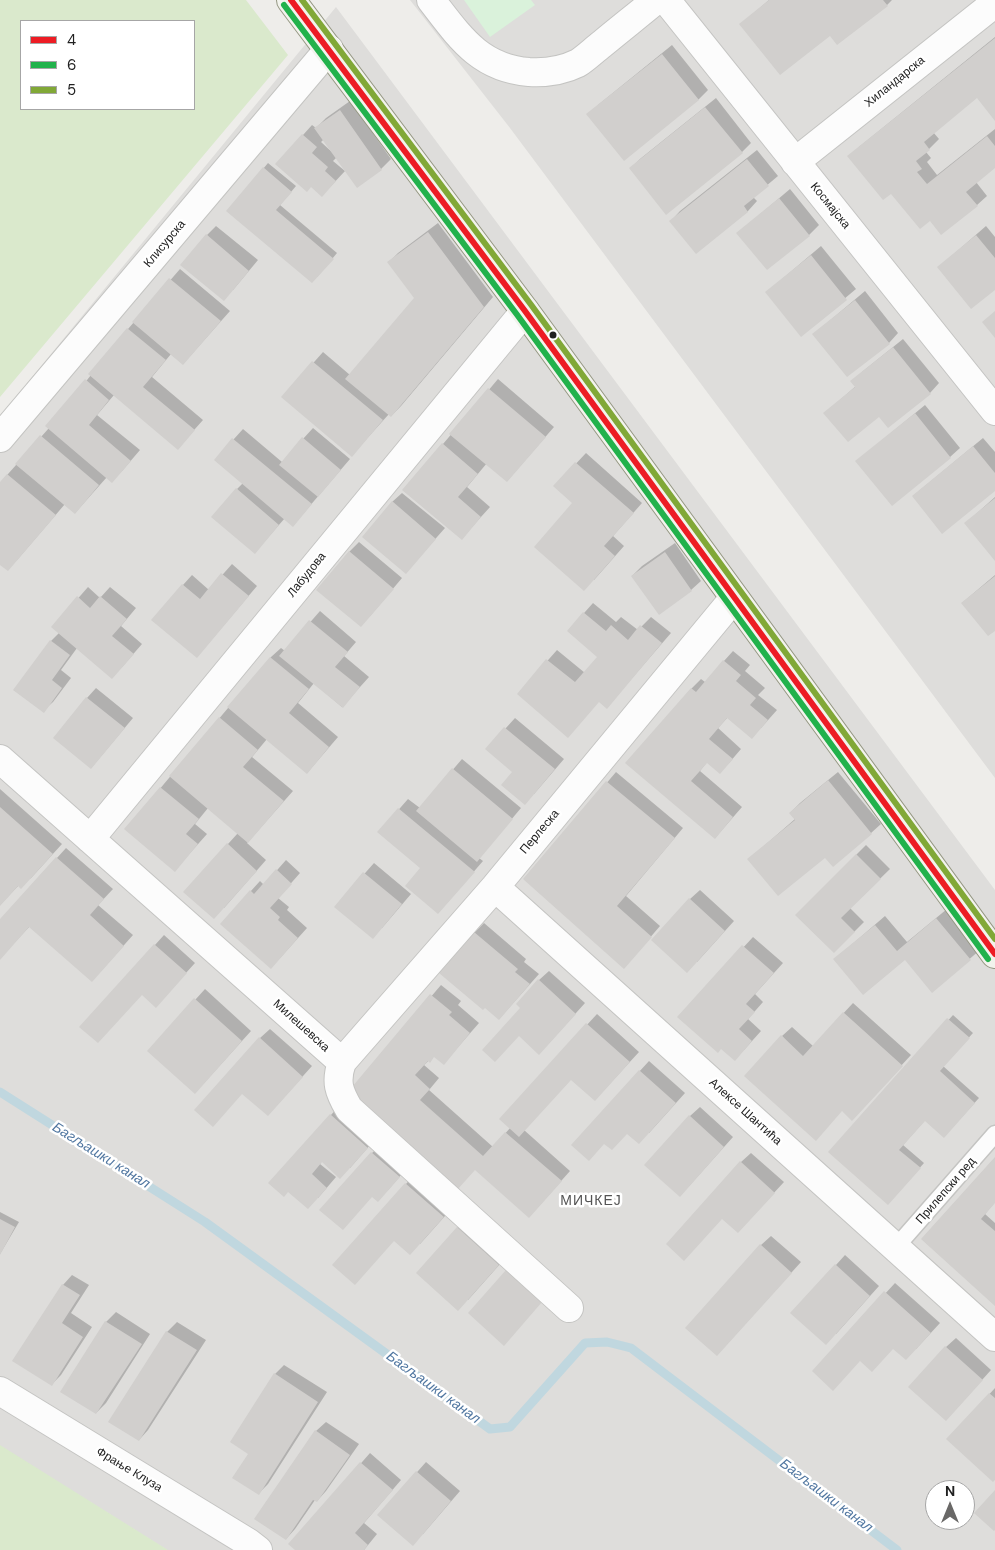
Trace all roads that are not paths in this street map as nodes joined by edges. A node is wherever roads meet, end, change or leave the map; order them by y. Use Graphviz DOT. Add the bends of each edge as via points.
graph roads {
  1 [pos="291,0"];
  2 [pos="431,0"];
  3 [pos="656,0"];
  4 [pos="666,0"];
  5 [pos="995,3"];
  6 [pos="329,50"];
  7 [pos="795,162"];
  8 [pos="525,312"];
  9 [pos="995,411"];
  10 [pos="0,438"];
  11 [pos="734,598"];
  12 [pos="0,759"];
  13 [pos="90,839"];
  14 [pos="494,887"];
  15 [pos="995,954"];
  16 [pos="342,1062"];
  17 [pos="995,1134"];
  18 [pos="896,1248"];
  19 [pos="569,1308"];
  20 [pos="995,1337"];
  21 [pos="0,1391"];
  22 [pos="258,1550"];
  1 -- 6 [label="street"];
  2 -- 3 [label="street" via="462,40 479,54 497,66 540,73 559,71 579,62"];
  4 -- 7 [label="street, Космајска"];
  5 -- 7 [label="street, Хиландарска"];
  6 -- 8 [label="street"];
  6 -- 10 [label="street, Клисурска"];
  7 -- 9 [label="street, Космајска"];
  8 -- 11 [label="street"];
  8 -- 13 [label="street, Лабудова"];
  11 -- 14 [label="street, Перлеска"];
  11 -- 15 [label="street"];
  12 -- 13 [label="street, Милешевска"];
  13 -- 16 [label="street, Милешевска"];
  14 -- 16 [label="street, Перлеска"];
  14 -- 18 [label="street, Алексе Шантића"];
  16 -- 19 [label="street" via="337,1075 340,1093 348,1109"];
  17 -- 18 [label="lane, Прилепски ред"];
  18 -- 20 [label="street, Алексе Шантића"];
  21 -- 22 [label="street, Фрање Клуза"];
}
